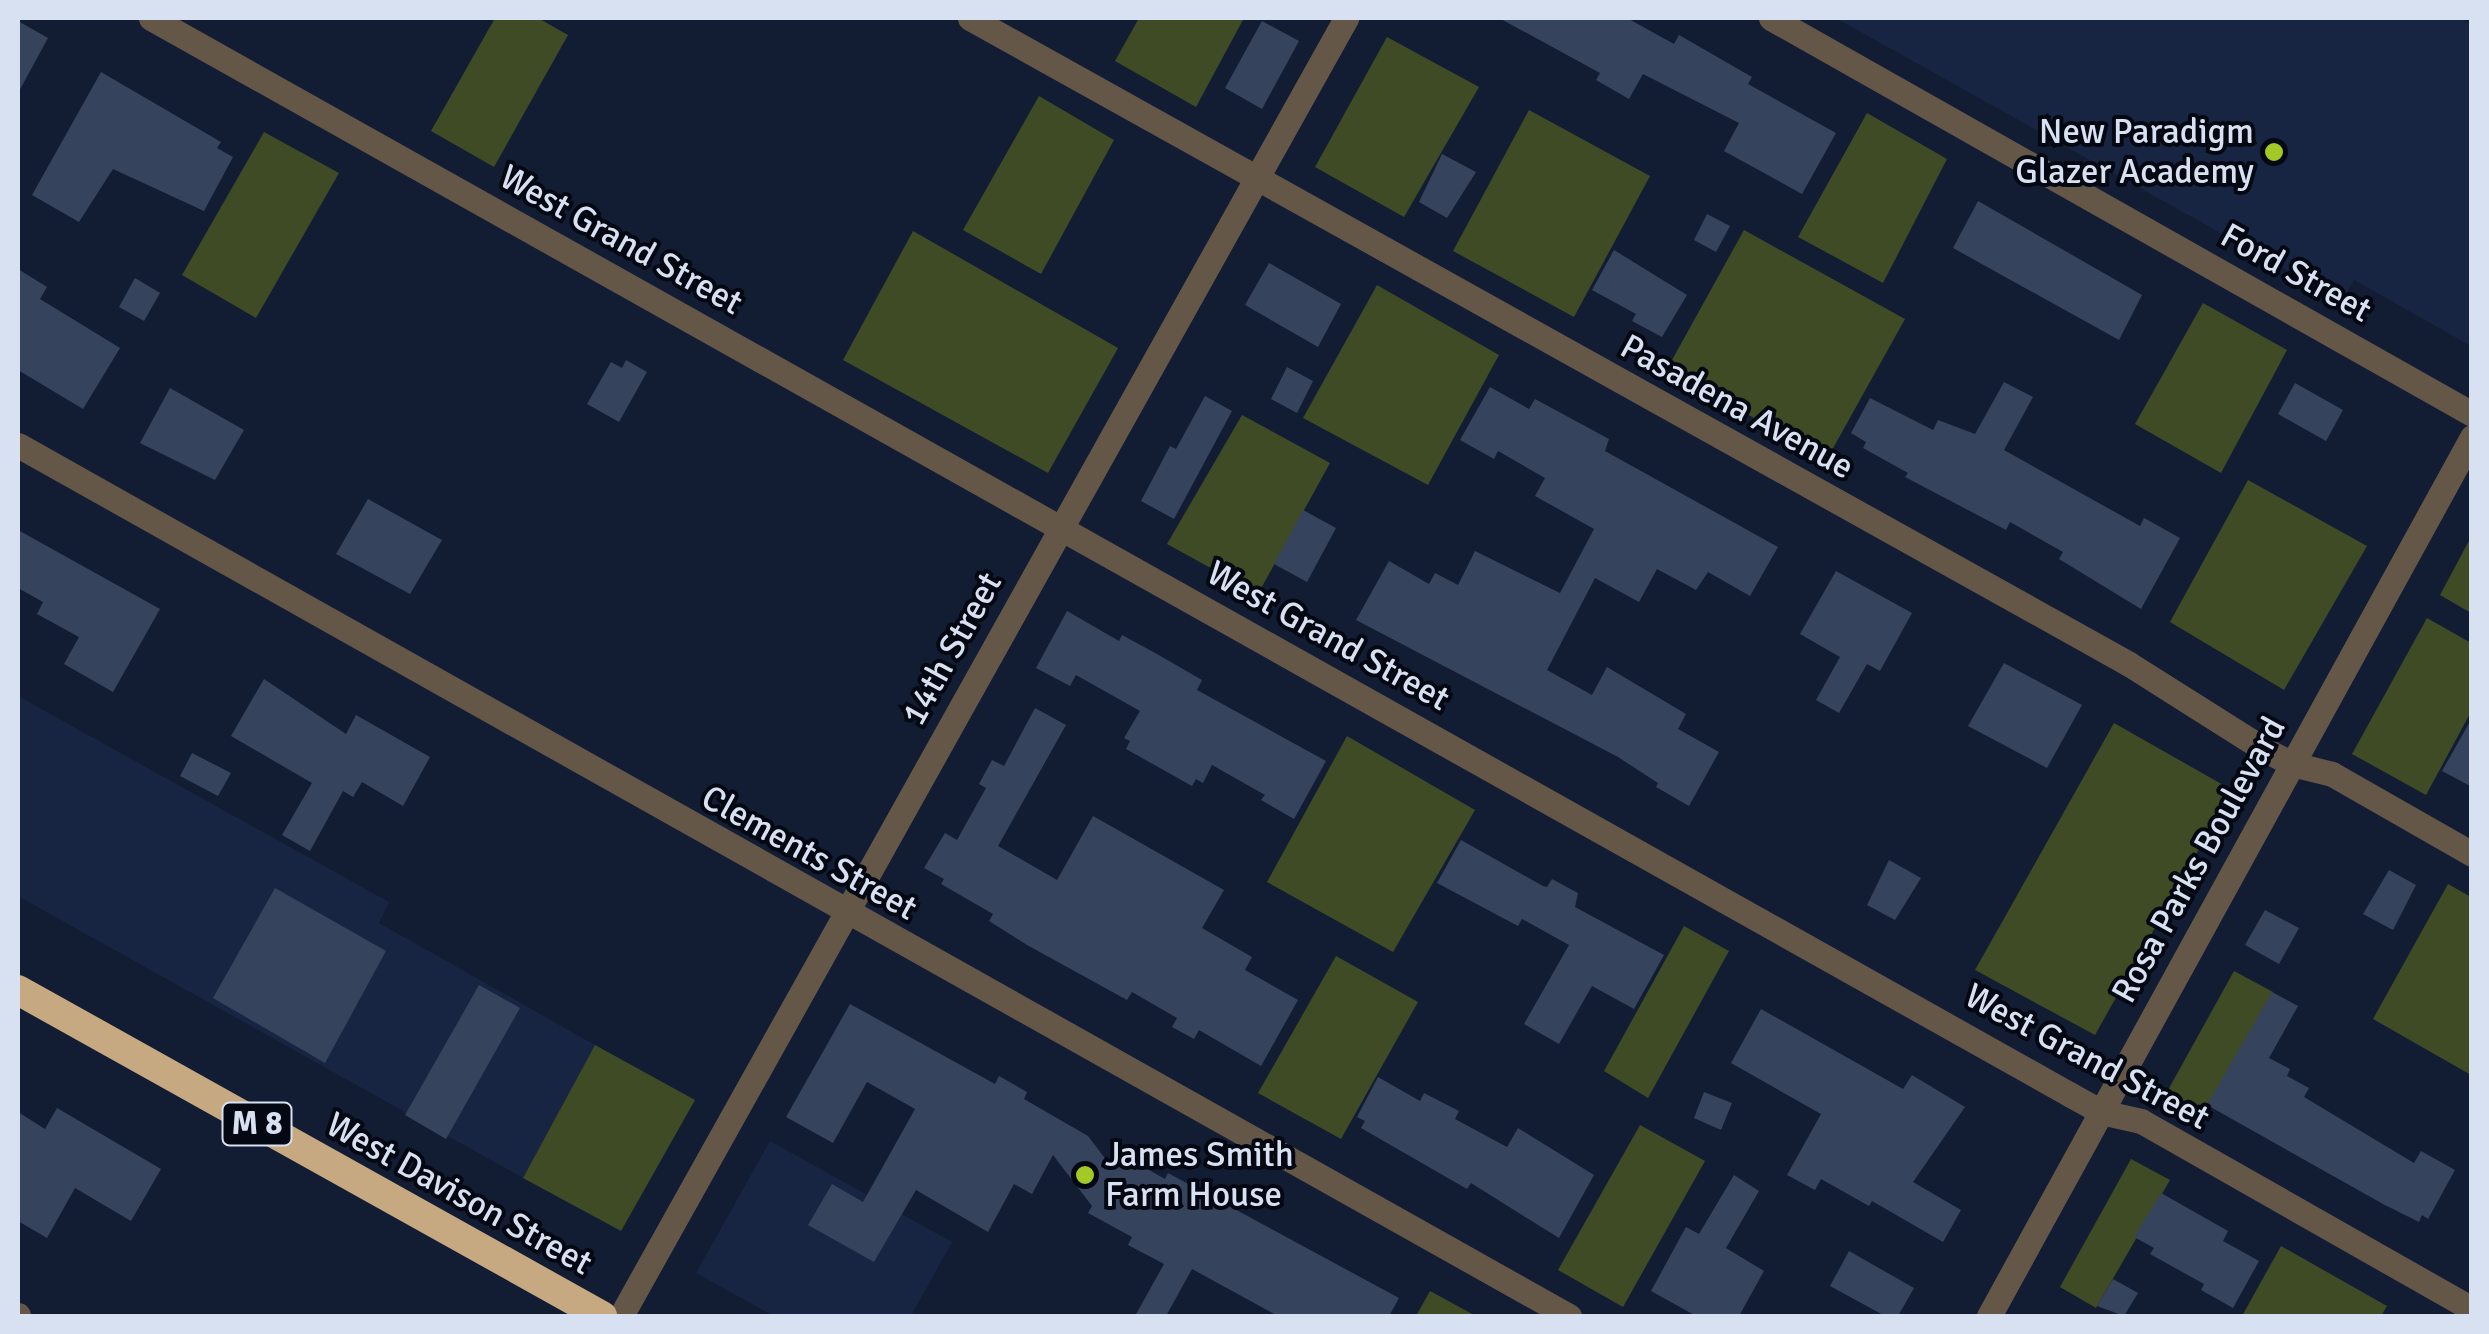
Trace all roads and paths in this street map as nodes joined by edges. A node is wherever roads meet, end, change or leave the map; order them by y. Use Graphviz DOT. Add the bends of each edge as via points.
graph roads {
  1 [pos="152,18"];
  2 [pos="970,18"];
  3 [pos="1346,18"];
  4 [pos="1772,18"];
  5 [pos="1256,180"];
  6 [pos="2472,414"];
  7 [pos="2472,437"];
  8 [pos="18,446"];
  9 [pos="1062,528"];
  10 [pos="2292,764"];
  11 [pos="2472,854"];
  12 [pos="846,914"];
  13 [pos="18,990"];
  14 [pos="2101,1112"];
  15 [pos="2472,1309"];
  16 [pos="602,1316"];
  17 [pos="621,1316"];
  18 [pos="1569,1316"];
  19 [pos="1988,1316"];
  1 -- 9 [label="street, West Grand Street"];
  2 -- 5 [label="street, Pasadena Avenue"];
  3 -- 5 [label="street, 14th Street"];
  4 -- 6 [label="street, Ford Street"];
  5 -- 9 [label="street, 14th Street"];
  5 -- 10 [label="street, Pasadena Avenue" via="2129,664"];
  7 -- 10 [label="street, Rosa Parks Boulevard"];
  8 -- 12 [label="street, Clements Street"];
  9 -- 12 [label="street, 14th Street"];
  9 -- 14 [label="street, West Grand Street"];
  10 -- 11 [label="street, Pasadena Avenue" via="2332,774"];
  10 -- 14 [label="street, Rosa Parks Boulevard"];
  12 -- 17 [label="street, 14th Street"];
  12 -- 18 [label="street, Clements Street"];
  13 -- 16 [label="highway, West Davison Street / M 8"];
  14 -- 15 [label="street, West Grand Street" via="2141,1121"];
  14 -- 19 [label="street, Rosa Parks Boulevard"];
}
